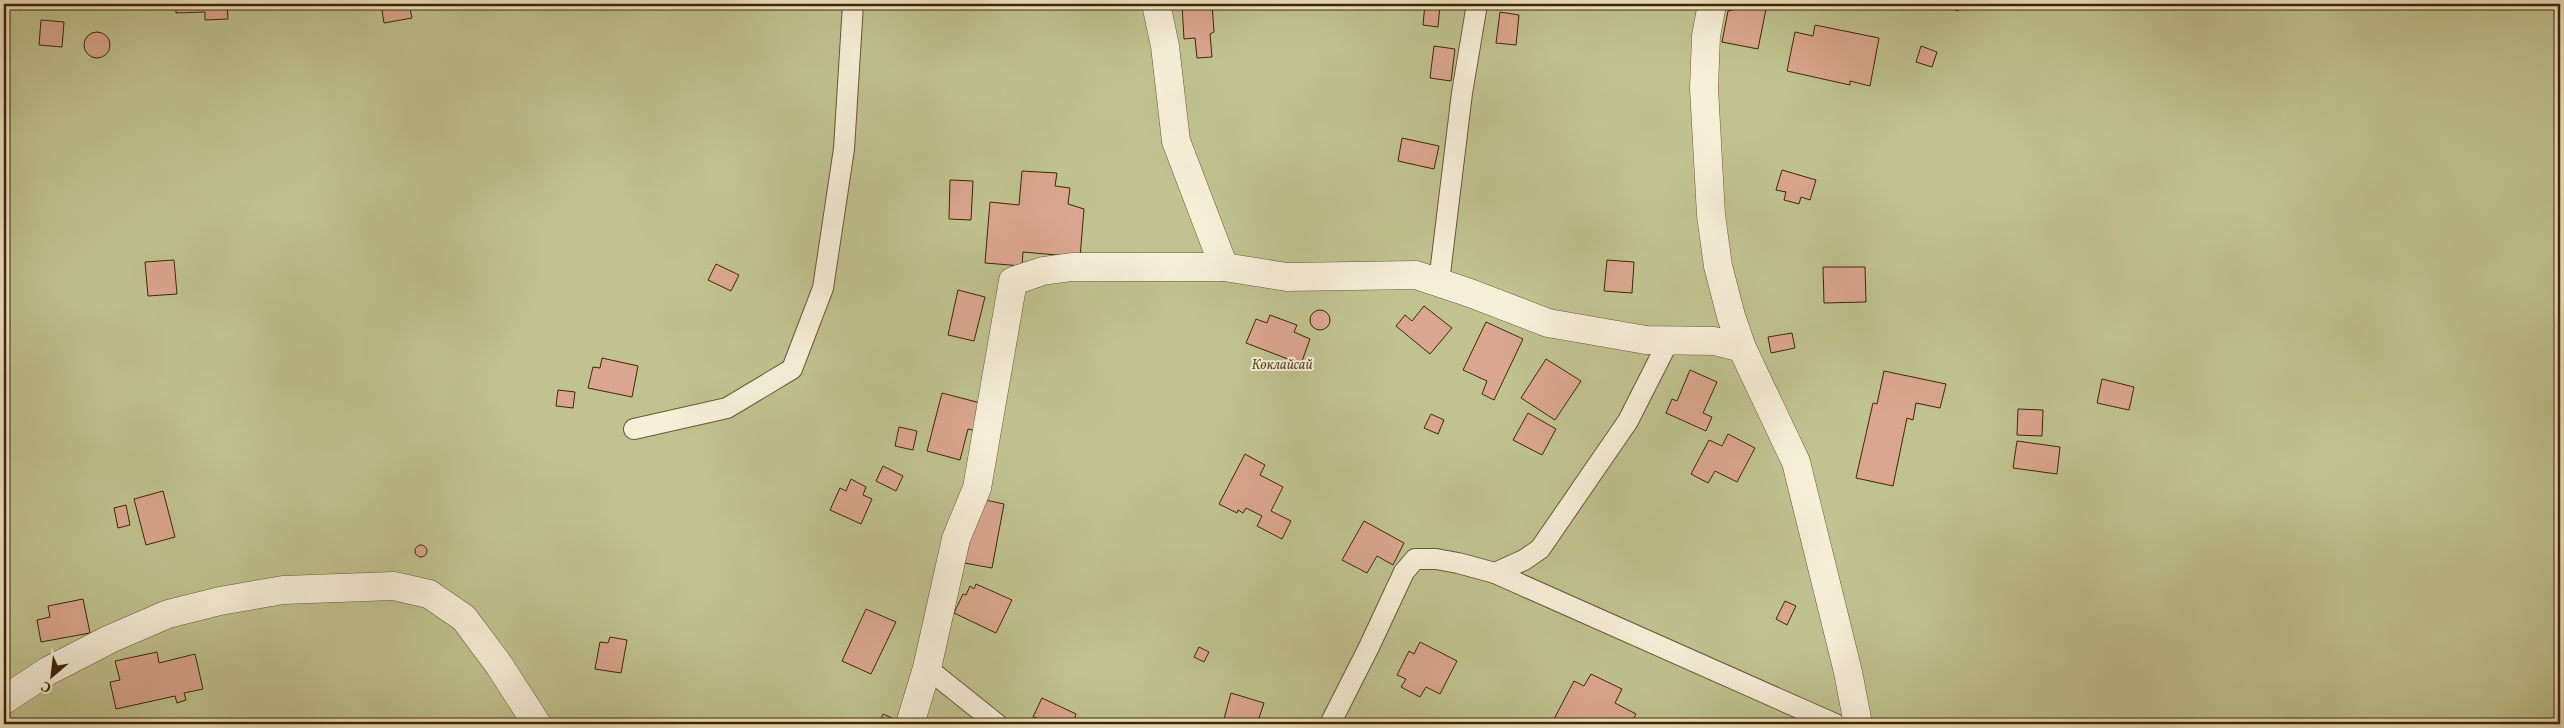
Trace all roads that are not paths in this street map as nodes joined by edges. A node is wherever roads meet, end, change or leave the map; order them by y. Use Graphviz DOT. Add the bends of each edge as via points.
graph roads {
  1 [pos="853,4"];
  2 [pos="1156,4"];
  3 [pos="1477,4"];
  4 [pos="1712,4"];
  5 [pos="1224,267"];
  6 [pos="1439,282"];
  7 [pos="1669,340"];
  8 [pos="1742,348"];
  9 [pos="634,429"];
  10 [pos="1495,573"];
  11 [pos="927,668"];
  12 [pos="4,700"];
  13 [pos="537,724"];
  14 [pos="910,724"];
  15 [pos="997,724"];
  16 [pos="1330,724"];
  17 [pos="1835,724"];
  18 [pos="1858,724"];
  1 -- 9 [label="lane" via="844,149 822,288 792,369 727,408"];
  2 -- 5 [label="street" via="1165,46 1176,141"];
  3 -- 6 [label="lane" via="1462,93"];
  4 -- 8 [label="street" via="1706,36 1704,88 1711,215 1718,266"];
  5 -- 6 [label="street" via="1287,277 1416,275"];
  5 -- 11 [label="street" via="1072,267 1043,271 1013,281 977,488 956,539"];
  6 -- 7 [label="street" via="1548,323 1646,340"];
  7 -- 8 [label="street" via="1714,341"];
  7 -- 10 [label="lane" via="1628,421 1540,549"];
  8 -- 18 [label="street" via="1796,462"];
  10 -- 16 [label="lane" via="1436,559 1415,559 1404,572"];
  10 -- 17 [label="lane"];
  11 -- 14 [label="street"];
  11 -- 15 [label="lane"];
  12 -- 13 [label="street" via="56,667 168,614 284,590 394,586 430,594 464,618"];
}
